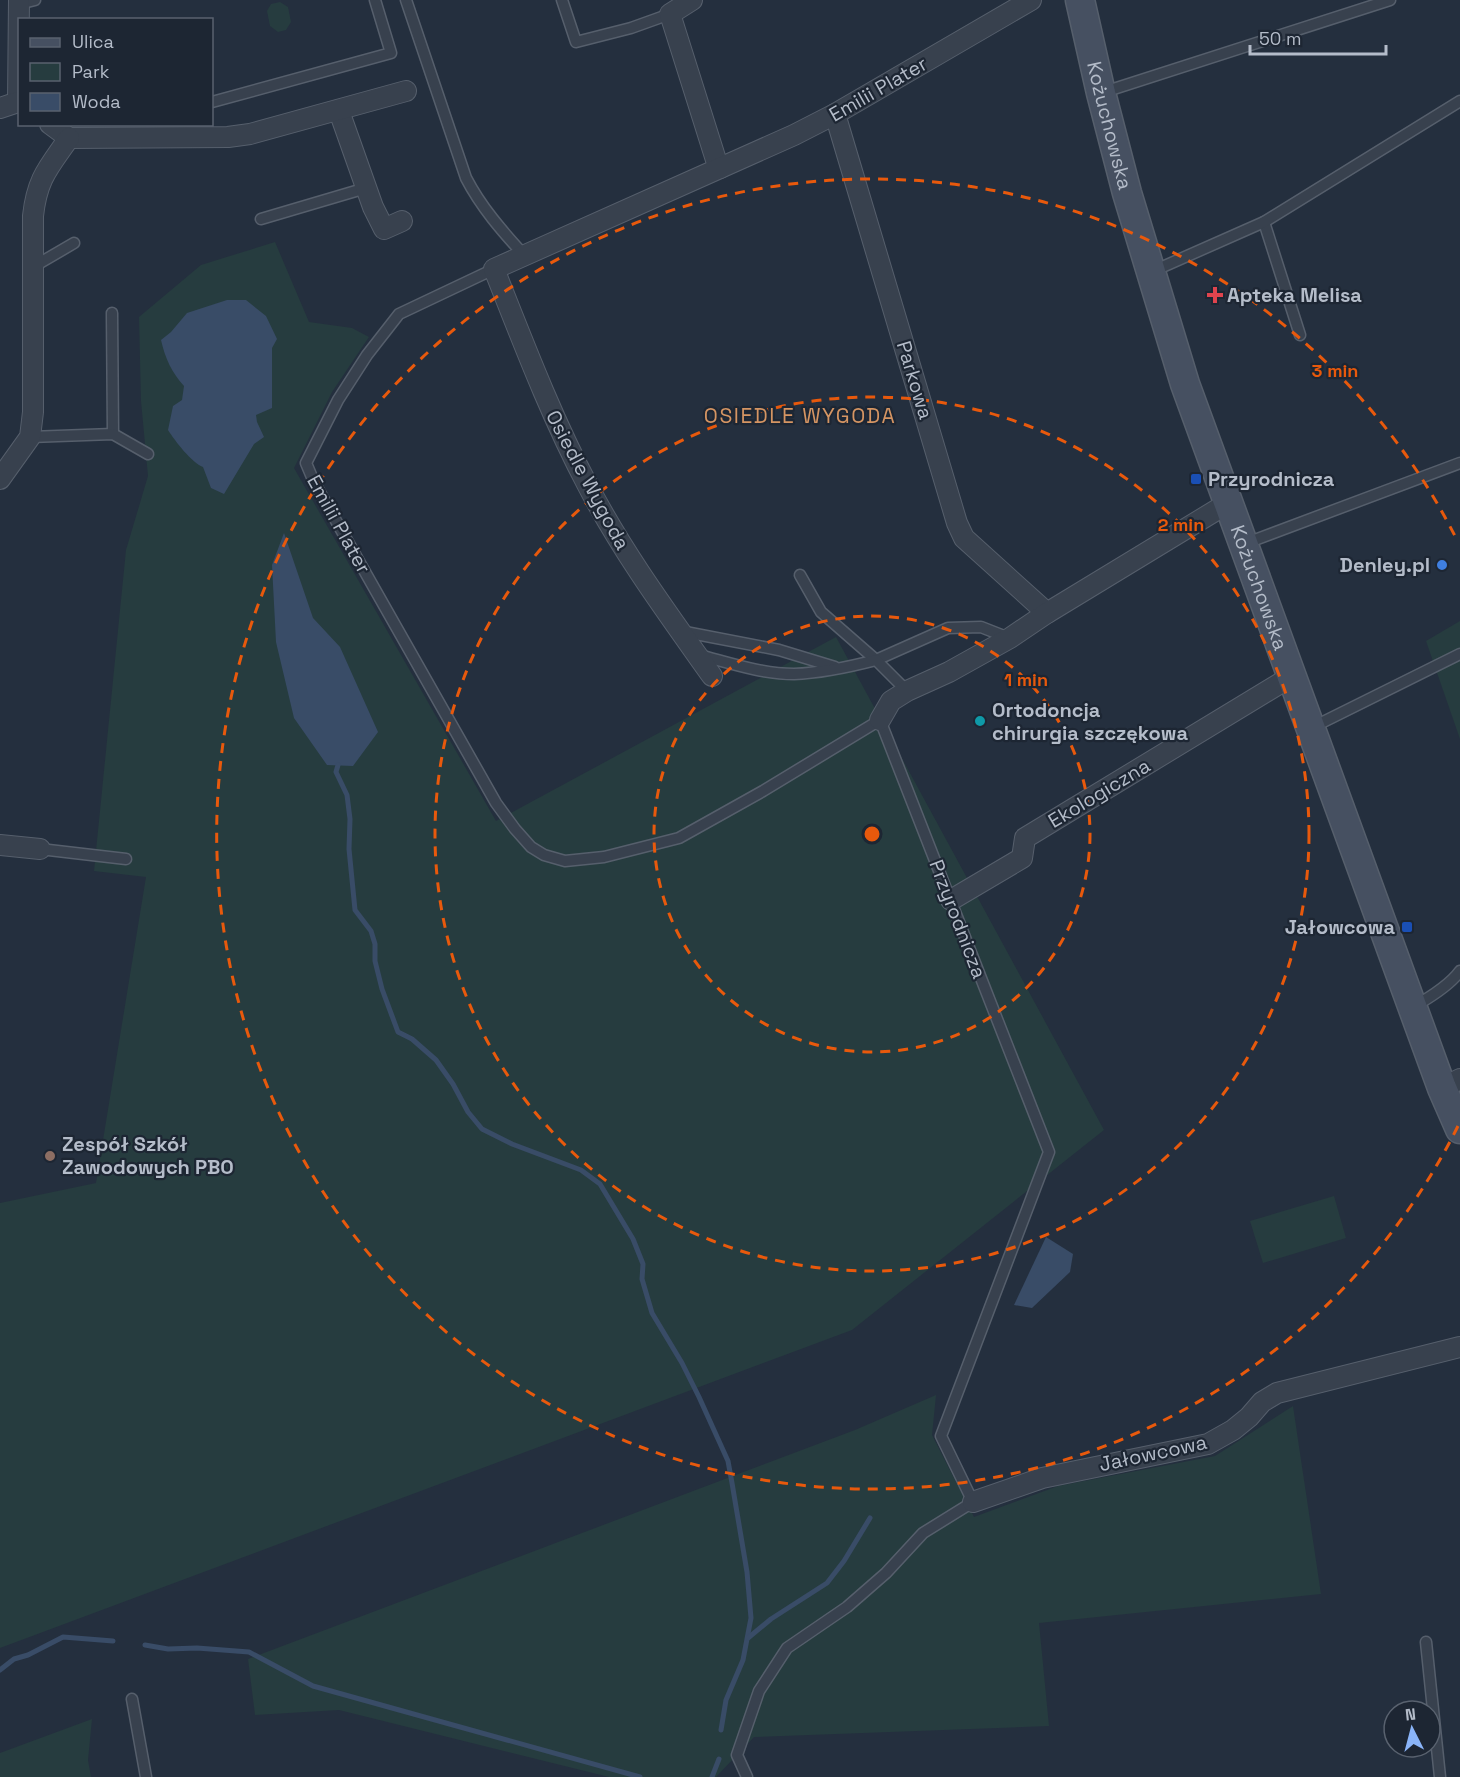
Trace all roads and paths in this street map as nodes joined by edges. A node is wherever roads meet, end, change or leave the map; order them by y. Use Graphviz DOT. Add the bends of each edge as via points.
graph roads {
  1 [pos="375,0"];
  2 [pos="406,0"];
  3 [pos="562,0"];
  4 [pos="692,0"];
  5 [pos="1031,0"];
  6 [pos="1080,0"];
  7 [pos="1390,0"];
  8 [pos="24,1"];
  9 [pos="670,14"];
  10 [pos="22,18"];
  11 [pos="18,52"];
  12 [pos="406,91"];
  13 [pos="1101,93"];
  14 [pos="1460,101"];
  15 [pos="213,102"];
  16 [pos="12,104"];
  17 [pos="339,111"];
  18 [pos="836,114"];
  19 [pos="58,129"];
  20 [pos="720,168"];
  21 [pos="366,188"];
  22 [pos="261,219"];
  23 [pos="402,221"];
  24 [pos="1264,222"];
  25 [pos="74,243"];
  26 [pos="524,255"];
  27 [pos="33,267"];
  28 [pos="494,269"];
  29 [pos="1150,272"];
  30 [pos="112,313"];
  31 [pos="1300,335"];
  32 [pos="113,434"];
  33 [pos="30,437"];
  34 [pos="148,454"];
  35 [pos="1460,463"];
  36 [pos="0,479"];
  37 [pos="1228,503"];
  38 [pos="1243,544"];
  39 [pos="800,575"];
  40 [pos="1047,613"];
  41 [pos="680,631"];
  42 [pos="1010,638"];
  43 [pos="696,654"];
  44 [pos="1460,654"];
  45 [pos="876,660"];
  46 [pos="843,669"];
  47 [pos="712,676"];
  48 [pos="1292,676"];
  49 [pos="907,691"];
  50 [pos="880,720"];
  51 [pos="1311,728"];
  52 [pos="0,845"];
  53 [pos="40,849"];
  54 [pos="126,859"];
  55 [pos="951,900"];
  56 [pos="1460,971"];
  57 [pos="1413,1008"];
  58 [pos="1451,1083"];
  59 [pos="1460,1129"];
  60 [pos="1460,1347"];
  61 [pos="973,1502"];
  62 [pos="1426,1642"];
  63 [pos="132,1699"];
  64 [pos="146,1777"];
  65 [pos="747,1777"];
  66 [pos="1440,1777"];
  1 -- 15 [label="lane" via="391,53"];
  2 -- 26 [label="lane" via="466,178 489,214"];
  3 -- 9 [label="lane" via="576,42"];
  4 -- 9 [label="street"];
  5 -- 18 [label="street, Emilii Plater"];
  6 -- 13 [label="main road, Kożuchowska"];
  7 -- 13 [label="lane"];
  8 -- 10 [label="street"];
  9 -- 20 [label="street"];
  11 -- 16 [label="street"];
  12 -- 17 [label="street"];
  13 -- 29 [label="main road, Kożuchowska"];
  14 -- 24 [label="lane"];
  17 -- 19 [label="street" via="228,137"];
  17 -- 21 [label="street"];
  18 -- 20 [label="street, Emilii Plater"];
  18 -- 40 [label="street, Parkowa" via="957,523 964,538"];
  19 -- 27 [label="street" via="36,195"];
  20 -- 26 [label="street, Emilii Plater"];
  21 -- 22 [label="lane"];
  21 -- 23 [label="street" via="384,229"];
  24 -- 29 [label="lane"];
  24 -- 31 [label="lane"];
  25 -- 27 [label="lane"];
  26 -- 28 [label="street, Emilii Plater"];
  27 -- 33 [label="street"];
  28 -- 41 [label="street, Osiedle Wygoda" via="551,411 588,486 650,590"];
  28 -- 50 [label="lane, Emilii Plater" via="399,314 338,400 306,464 496,803 515,829 531,847 564,861 604,857 679,838"];
  29 -- 37 [label="main road, Kożuchowska"];
  30 -- 32 [label="lane"];
  32 -- 33 [label="lane"];
  32 -- 34 [label="lane"];
  33 -- 36 [label="street"];
  35 -- 38 [label="lane"];
  37 -- 38 [label="main road, Kożuchowska"];
  37 -- 40 [label="street"];
  38 -- 48 [label="main road, Kożuchowska"];
  39 -- 45 [label="lane" via="821,612"];
  40 -- 42 [label="street"];
  41 -- 43 [label="street, Osiedle Wygoda"];
  41 -- 46 [label="lane" via="779,650"];
  42 -- 45 [label="lane" via="981,627 948,628"];
  42 -- 49 [label="street"];
  43 -- 46 [label="lane" via="751,669 793,674"];
  43 -- 47 [label="street, Osiedle Wygoda"];
  44 -- 51 [label="lane"];
  45 -- 46 [label="lane"];
  45 -- 49 [label="lane"];
  48 -- 51 [label="main road, Kożuchowska"];
  48 -- 55 [label="street, Ekologiczna" via="1025,838 1022,858"];
  49 -- 50 [label="street" via="891,701"];
  50 -- 55 [label="lane, Przyrodnicza"];
  51 -- 57 [label="main road, Kożuchowska"];
  52 -- 53 [label="street"];
  53 -- 54 [label="lane"];
  55 -- 61 [label="lane, Przyrodnicza" via="1049,1152 940,1436"];
  56 -- 57 [label="lane"];
  57 -- 58 [label="main road, Kożuchowska"];
  58 -- 59 [label="main road, Kożuchowska"];
  60 -- 61 [label="street, Jałowcowa" via="1277,1393 1233,1430 1208,1444 1042,1478"];
  61 -- 65 [label="lane" via="923,1533 847,1607 787,1648 759,1692 737,1755"];
  62 -- 66 [label="lane"];
  63 -- 64 [label="lane"];
}
